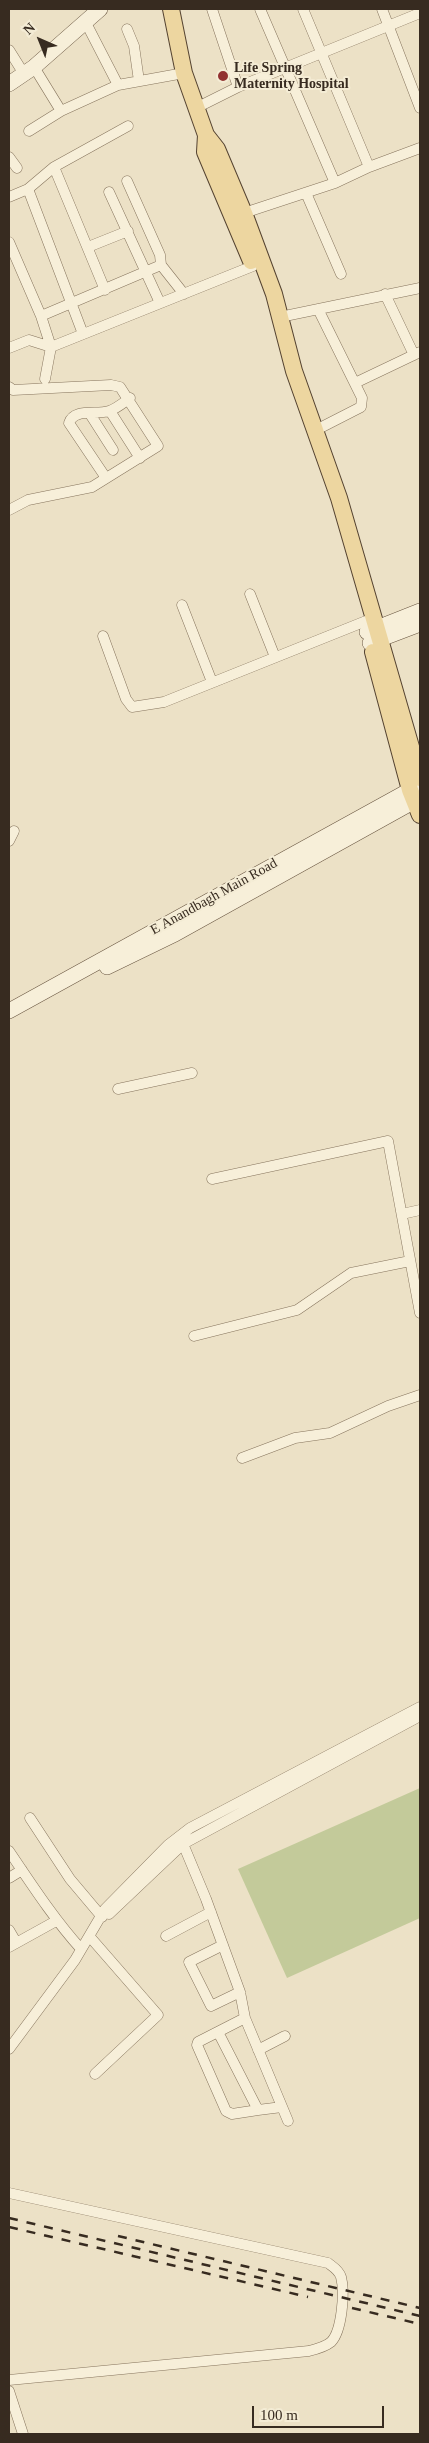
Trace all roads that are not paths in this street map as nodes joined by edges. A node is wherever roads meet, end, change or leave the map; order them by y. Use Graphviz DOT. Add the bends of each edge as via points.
graph roads {
  1 [pos="100,9"];
  2 [pos="171,9"];
  3 [pos="212,9"];
  4 [pos="260,9"];
  5 [pos="303,9"];
  6 [pos="382,9"];
  7 [pos="420,13"];
  8 [pos="86,21"];
  9 [pos="389,26"];
  10 [pos="127,29"];
  11 [pos="9,50"];
  12 [pos="323,53"];
  13 [pos="284,68"];
  14 [pos="29,70"];
  15 [pos="184,73"];
  16 [pos="139,81"];
  17 [pos="9,84"];
  18 [pos="118,85"];
  19 [pos="417,86"];
  20 [pos="238,88"];
  21 [pos="196,108"];
  22 [pos="420,108"];
  23 [pos="61,111"];
  24 [pos="128,126"];
  25 [pos="29,131"];
  26 [pos="206,135"];
  27 [pos="420,148"];
  28 [pos="9,157"];
  29 [pos="54,167"];
  30 [pos="369,167"];
  31 [pos="17,168"];
  32 [pos="127,181"];
  33 [pos="335,183"];
  34 [pos="28,189"];
  35 [pos="109,192"];
  36 [pos="306,194"];
  37 [pos="9,197"];
  38 [pos="244,213"];
  39 [pos="128,231"];
  40 [pos="9,242"];
  41 [pos="88,247"];
  42 [pos="161,265"];
  43 [pos="254,266"];
  44 [pos="145,273"];
  45 [pos="341,274"];
  46 [pos="420,288"];
  47 [pos="105,290"];
  48 [pos="184,294"];
  49 [pos="385,294"];
  50 [pos="160,303"];
  51 [pos="73,304"];
  52 [pos="318,309"];
  53 [pos="41,316"];
  54 [pos="280,317"];
  55 [pos="84,334"];
  56 [pos="9,348"];
  57 [pos="51,348"];
  58 [pos="417,354"];
  59 [pos="45,379"];
  60 [pos="355,383"];
  61 [pos="9,387"];
  62 [pos="130,398"];
  63 [pos="110,411"];
  64 [pos="90,414"];
  65 [pos="316,430"];
  66 [pos="113,450"];
  67 [pos="140,458"];
  68 [pos="106,478"];
  69 [pos="9,510"];
  70 [pos="250,594"];
  71 [pos="182,605"];
  72 [pos="420,611"];
  73 [pos="420,624"];
  74 [pos="372,633"];
  75 [pos="103,636"];
  76 [pos="274,656"];
  77 [pos="212,682"];
  78 [pos="418,795"];
  79 [pos="14,831"];
  80 [pos="9,841"];
  81 [pos="9,1011"];
  82 [pos="9,1022"];
  83 [pos="192,1073"];
  84 [pos="118,1089"];
  85 [pos="212,1179"];
  86 [pos="420,1210"];
  87 [pos="402,1214"];
  88 [pos="410,1260"];
  89 [pos="420,1313"];
  90 [pos="194,1336"];
  91 [pos="420,1395"];
  92 [pos="242,1458"];
  93 [pos="420,1707"];
  94 [pos="420,1716"];
  95 [pos="371,1737"];
  96 [pos="30,1818"];
  97 [pos="181,1840"];
  98 [pos="9,1851"];
  99 [pos="22,1870"];
  100 [pos="9,1878"];
  101 [pos="211,1912"];
  102 [pos="102,1917"];
  103 [pos="56,1921"];
  104 [pos="9,1930"];
  105 [pos="166,1936"];
  106 [pos="90,1937"];
  107 [pos="12,1945"];
  108 [pos="223,1945"];
  109 [pos="81,1949"];
  110 [pos="240,1992"];
  111 [pos="246,2018"];
  112 [pos="218,2032"];
  113 [pos="284,2036"];
  114 [pos="9,2049"];
  115 [pos="258,2050"];
  116 [pos="95,2074"];
  117 [pos="282,2107"];
  118 [pos="258,2110"];
  119 [pos="288,2121"];
  120 [pos="9,2193"];
  121 [pos="10,2379"];
  122 [pos="9,2391"];
  123 [pos="23,2434"];
  1 -- 8 [label="street"];
  2 -- 15 [label="main road"];
  3 -- 20 [label="street"];
  4 -- 13 [label="street"];
  5 -- 12 [label="street"];
  6 -- 9 [label="street"];
  7 -- 9 [label="street"];
  8 -- 14 [label="street"];
  8 -- 18 [label="street"];
  9 -- 12 [label="street"];
  9 -- 19 [label="street"];
  10 -- 16 [label="street" via="134,46"];
  11 -- 14 [label="street"];
  12 -- 13 [label="street"];
  12 -- 30 [label="street"];
  13 -- 20 [label="street"];
  13 -- 33 [label="street"];
  14 -- 17 [label="street"];
  14 -- 23 [label="street"];
  15 -- 16 [label="street"];
  15 -- 21 [label="main road"];
  16 -- 18 [label="street"];
  18 -- 23 [label="street"];
  19 -- 22 [label="street"];
  20 -- 21 [label="street"];
  21 -- 26 [label="main road"];
  23 -- 25 [label="street"];
  24 -- 29 [label="street"];
  26 -- 38 [label="main road" via="217,148"];
  26 -- 43 [label="main road" via="204,152"];
  27 -- 30 [label="street"];
  28 -- 31 [label="street"];
  29 -- 34 [label="street"];
  29 -- 41 [label="street"];
  30 -- 33 [label="street"];
  32 -- 42 [label="street" via="160,255"];
  33 -- 36 [label="street"];
  34 -- 37 [label="street"];
  34 -- 51 [label="street"];
  35 -- 39 [label="street"];
  36 -- 38 [label="street"];
  36 -- 45 [label="street"];
  38 -- 54 [label="main road"];
  39 -- 41 [label="street"];
  39 -- 44 [label="street"];
  40 -- 53 [label="street"];
  41 -- 47 [label="street"];
  42 -- 44 [label="street"];
  42 -- 48 [label="street"];
  43 -- 48 [label="street"];
  43 -- 74 [label="main road" via="285,374 318,464"];
  44 -- 47 [label="street"];
  44 -- 50 [label="street"];
  46 -- 49 [label="street"];
  47 -- 51 [label="street"];
  48 -- 50 [label="street"];
  49 -- 52 [label="street"];
  49 -- 58 [label="street"];
  50 -- 55 [label="street"];
  51 -- 53 [label="street"];
  51 -- 55 [label="street"];
  52 -- 54 [label="street"];
  52 -- 60 [label="street"];
  53 -- 57 [label="street"];
  54 -- 65 [label="main road" via="294,371"];
  55 -- 57 [label="street"];
  56 -- 57 [label="street" via="29,340"];
  57 -- 59 [label="street"];
  58 -- 60 [label="street"];
  60 -- 65 [label="street" via="362,398 362,407"];
  61 -- 62 [label="street" via="13,390 111,385 120,387"];
  62 -- 63 [label="street"];
  62 -- 67 [label="street" via="158,446"];
  63 -- 64 [label="street"];
  63 -- 67 [label="street"];
  64 -- 66 [label="street"];
  64 -- 68 [label="street" via="77,414 69,423"];
  65 -- 74 [label="main road"];
  67 -- 68 [label="street"];
  68 -- 69 [label="street" via="86,489 28,500"];
  70 -- 76 [label="street"];
  71 -- 77 [label="street"];
  72 -- 74 [label="street"];
  73 -- 74 [label="street"];
  74 -- 76 [label="street"];
  74 -- 78 [label="main road"];
  75 -- 77 [label="street" via="126,699 132,707 164,702"];
  76 -- 77 [label="street"];
  78 -- 81 [label="street, E Anandbagh Main Road"];
  78 -- 82 [label="street, E Anandbagh Main Road" via="175,934"];
  79 -- 80 [label="street"];
  83 -- 84 [label="street"];
  85 -- 87 [label="street" via="388,1141"];
  86 -- 87 [label="street"];
  87 -- 88 [label="street"];
  88 -- 89 [label="street"];
  88 -- 90 [label="street" via="351,1273 297,1310"];
  91 -- 92 [label="street" via="330,1433 295,1438"];
  93 -- 95 [label="street"];
  94 -- 95 [label="street"];
  95 -- 97 [label="street"];
  96 -- 102 [label="street" via="70,1879"];
  97 -- 101 [label="street"];
  97 -- 102 [label="street" via="110,1914"];
  98 -- 99 [label="street"];
  99 -- 100 [label="street"];
  99 -- 103 [label="street"];
  101 -- 105 [label="street"];
  101 -- 108 [label="street"];
  102 -- 106 [label="street"];
  103 -- 107 [label="street"];
  103 -- 109 [label="street"];
  104 -- 107 [label="street"];
  106 -- 109 [label="street"];
  106 -- 116 [label="street" via="158,2015"];
  108 -- 110 [label="street"];
  108 -- 110 [label="street" via="189,1962 211,2006"];
  109 -- 114 [label="street"];
  110 -- 111 [label="street"];
  111 -- 112 [label="street"];
  111 -- 115 [label="street"];
  112 -- 118 [label="street"];
  112 -- 118 [label="street" via="197,2045 226,2111 232,2114"];
  113 -- 115 [label="street"];
  115 -- 117 [label="street"];
  117 -- 118 [label="street"];
  117 -- 119 [label="street"];
  120 -- 121 [label="street" via="328,2263 341,2276 343,2298 338,2330 332,2341 309,2351"];
  122 -- 123 [label="street"];
}
